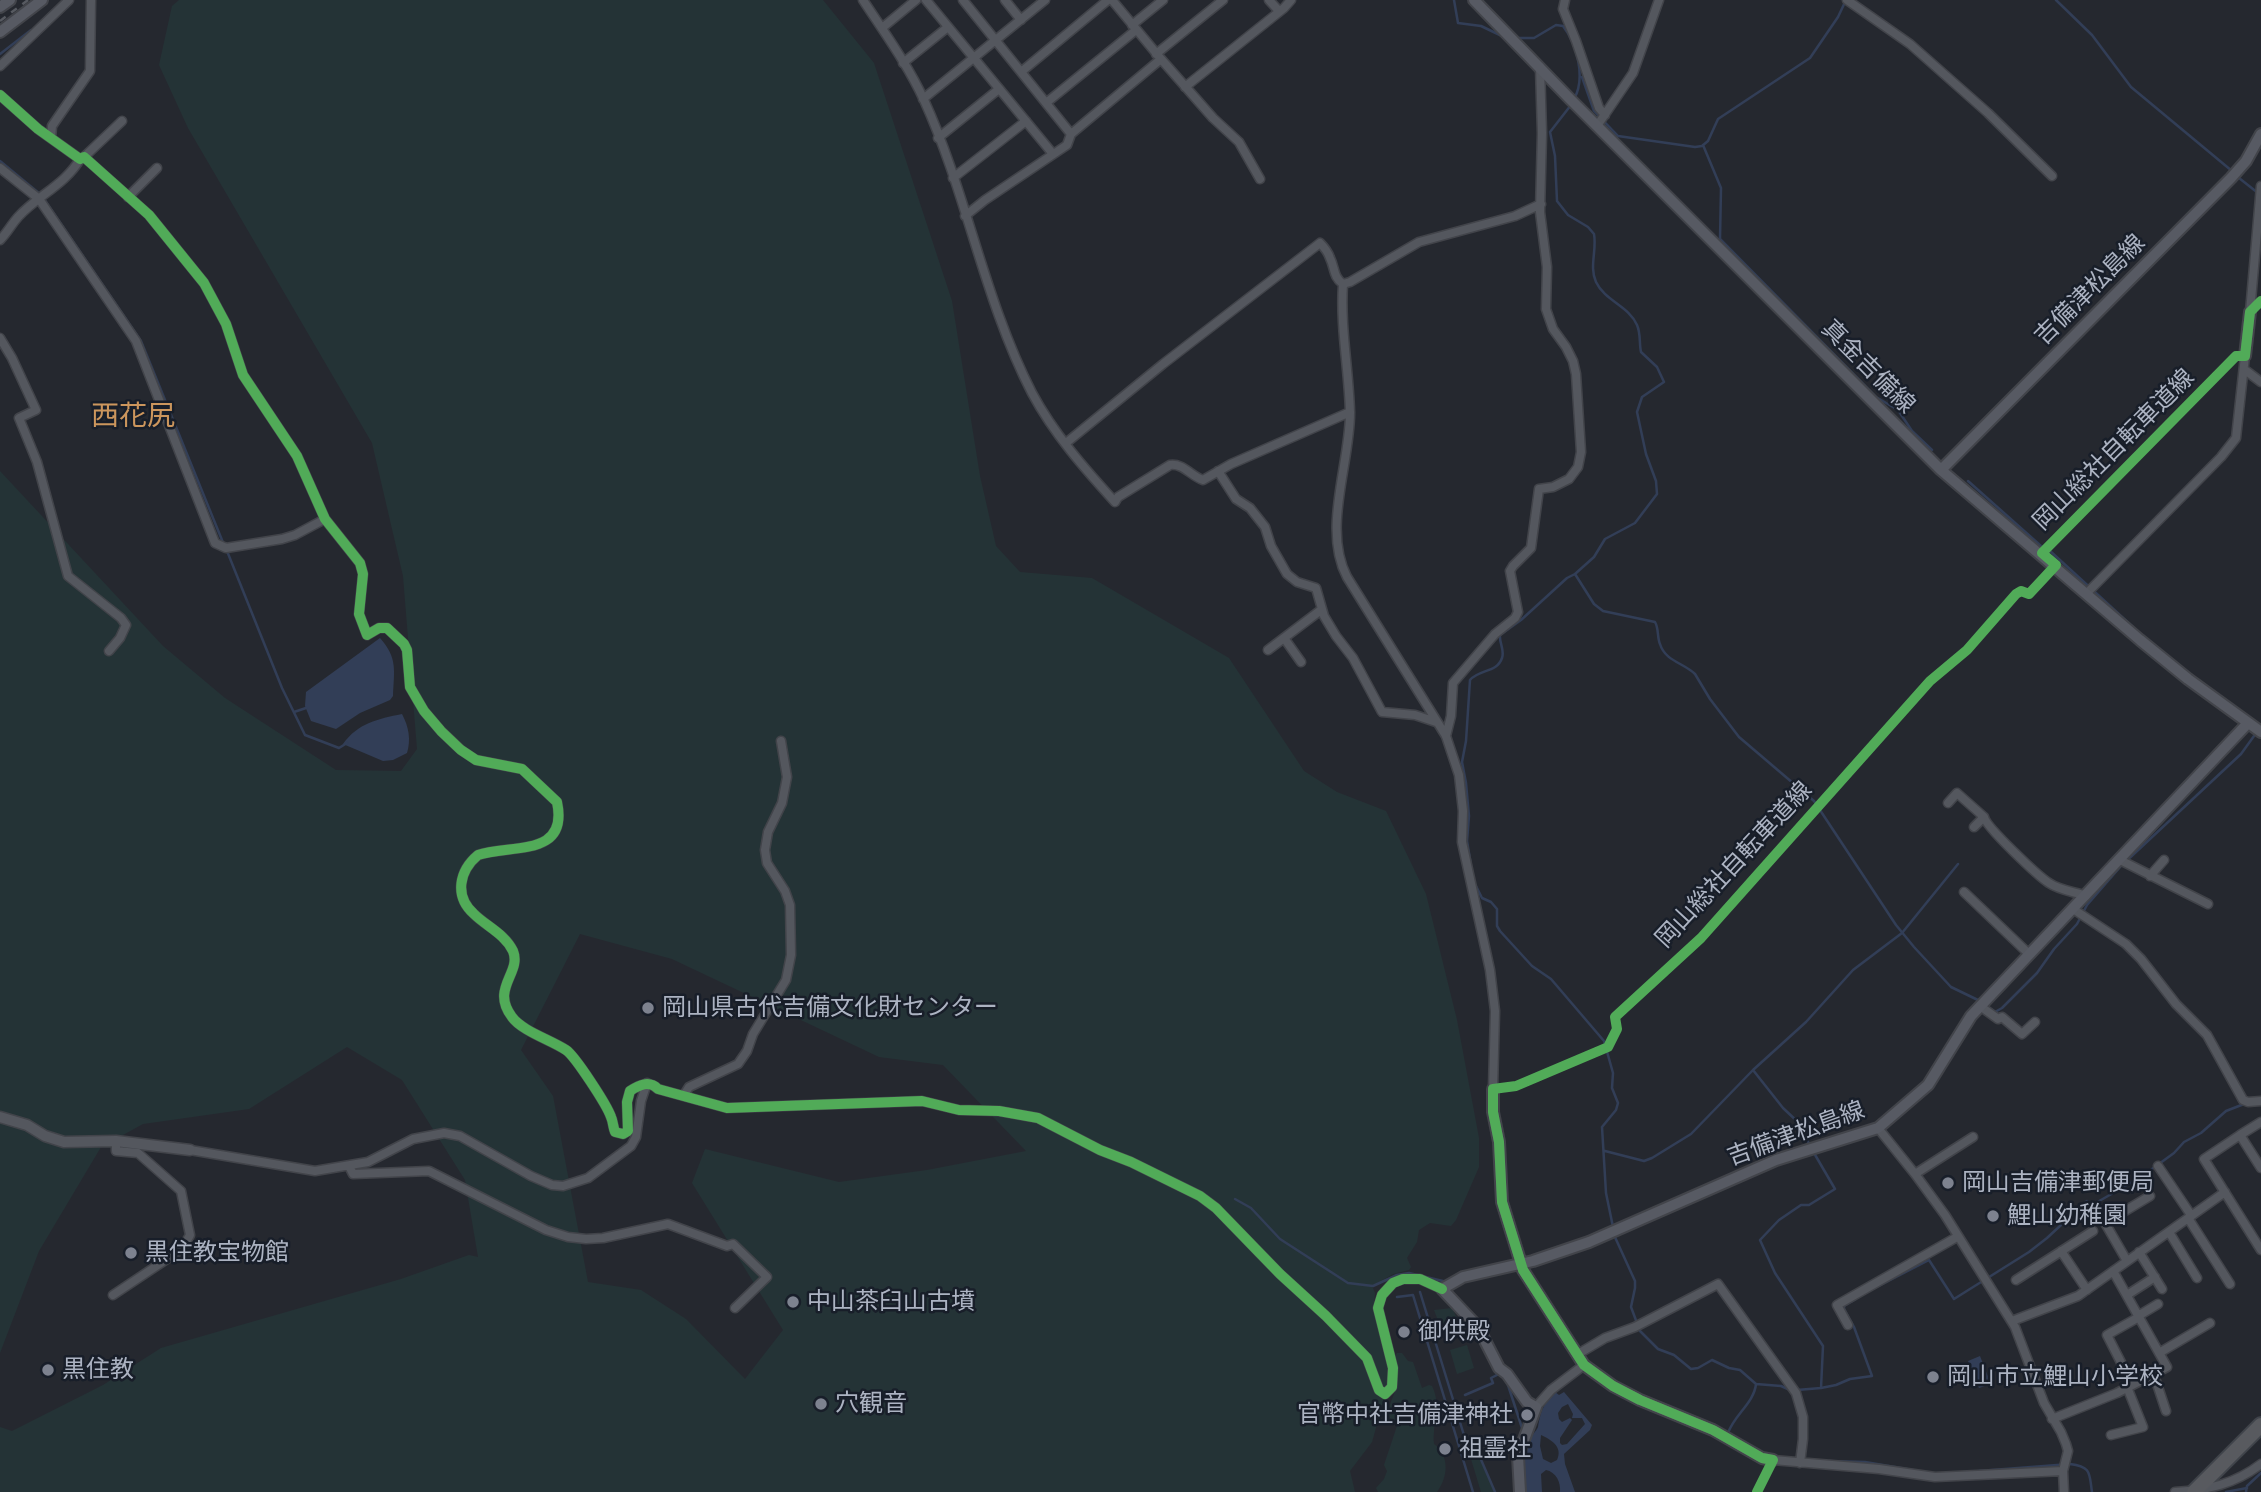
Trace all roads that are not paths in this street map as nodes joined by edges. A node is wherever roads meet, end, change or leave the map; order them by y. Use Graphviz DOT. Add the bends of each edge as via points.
graph roads {
  1 [pos="10,0"];
  2 [pos="42,0"];
  3 [pos="69,0"];
  4 [pos="91,0"];
  5 [pos="863,0"];
  6 [pos="916,0"];
  7 [pos="926,0"];
  8 [pos="963,0"];
  9 [pos="1005,0"];
  10 [pos="1045,0"];
  11 [pos="1110,0"];
  12 [pos="1163,0"];
  13 [pos="1223,0"];
  14 [pos="1269,0"];
  15 [pos="1291,0"];
  16 [pos="1475,0"];
  17 [pos="1564,0"];
  18 [pos="1659,0"];
  19 [pos="1847,0"];
  20 [pos="0,7"];
  21 [pos="1279,11"];
  22 [pos="1021,20"];
  23 [pos="948,27"];
  24 [pos="1134,27"];
  25 [pos="882,29"];
  26 [pos="0,32"];
  27 [pos="996,40"];
  28 [pos="1159,57"];
  29 [pos="974,58"];
  30 [pos="903,63"];
  31 [pos="0,65"];
  32 [pos="1540,67"];
  33 [pos="1021,72"];
  34 [pos="1185,87"];
  35 [pos="999,89"];
  36 [pos="0,95"];
  37 [pos="923,99"];
  38 [pos="1046,103"];
  39 [pos="1601,120"];
  40 [pos="122,121"];
  41 [pos="1026,121"];
  42 [pos="1071,134"];
  43 [pos="51,138"];
  44 [pos="938,138"];
  45 [pos="2261,138"];
  46 [pos="1053,154"];
  47 [pos="82,158"];
  48 [pos="0,168"];
  49 [pos="157,168"];
  50 [pos="2052,176"];
  51 [pos="953,178"];
  52 [pos="1260,179"];
  53 [pos="2261,186"];
  54 [pos="41,197"];
  55 [pos="128,197"];
  56 [pos="1541,204"];
  57 [pos="965,216"];
  58 [pos="0,240"];
  59 [pos="1343,284"];
  60 [pos="2250,312"];
  61 [pos="0,338"];
  62 [pos="2245,356"];
  63 [pos="2245,370"];
  64 [pos="2261,382"];
  65 [pos="1350,412"];
  66 [pos="1066,443"];
  67 [pos="1941,470"];
  68 [pos="1219,471"];
  69 [pos="325,519"];
  70 [pos="2086,594"];
  71 [pos="1321,610"];
  72 [pos="1284,638"];
  73 [pos="1268,650"];
  74 [pos="109,651"];
  75 [pos="1301,662"];
  76 [pos="1437,722"];
  77 [pos="2248,723"];
  78 [pos="2261,731"];
  79 [pos="1446,736"];
  80 [pos="781,741"];
  81 [pos="1948,803"];
  82 [pos="1984,817"];
  83 [pos="1974,827"];
  84 [pos="2120,860"];
  85 [pos="2164,860"];
  86 [pos="2150,876"];
  87 [pos="1964,892"];
  88 [pos="2086,896"];
  89 [pos="2208,904"];
  90 [pos="2073,909"];
  91 [pos="2029,954"];
  92 [pos="1980,1006"];
  93 [pos="2035,1022"];
  94 [pos="647,1083"];
  95 [pos="1493,1089"];
  96 [pos="684,1095"];
  97 [pos="2261,1101"];
  98 [pos="0,1117"];
  99 [pos="2261,1122"];
  100 [pos="1878,1128"];
  101 [pos="2240,1135"];
  102 [pos="1973,1137"];
  103 [pos="116,1141"];
  104 [pos="190,1150"];
  105 [pos="349,1166"];
  106 [pos="2158,1166"];
  107 [pos="2261,1168"];
  108 [pos="1916,1174"];
  109 [pos="2225,1192"];
  110 [pos="2150,1196"];
  111 [pos="2190,1216"];
  112 [pos="2093,1231"];
  113 [pos="2168,1231"];
  114 [pos="1957,1237"];
  115 [pos="2261,1250"];
  116 [pos="2061,1251"];
  117 [pos="2139,1252"];
  118 [pos="2127,1261"];
  119 [pos="1522,1264"];
  120 [pos="2113,1271"];
  121 [pos="2155,1277"];
  122 [pos="2197,1278"];
  123 [pos="2016,1280"];
  124 [pos="2231,1284"];
  125 [pos="1442,1289"];
  126 [pos="2162,1289"];
  127 [pos="2087,1290"];
  128 [pos="113,1295"];
  129 [pos="2127,1295"];
  130 [pos="2158,1304"];
  131 [pos="735,1308"];
  132 [pos="2139,1317"];
  133 [pos="2012,1321"];
  134 [pos="2210,1323"];
  135 [pos="1848,1325"];
  136 [pos="2159,1353"];
  137 [pos="1581,1359"];
  138 [pos="2154,1375"];
  139 [pos="2130,1386"];
  140 [pos="1536,1408"];
  141 [pos="2166,1411"];
  142 [pos="2052,1419"];
  143 [pos="2261,1425"];
  144 [pos="2111,1435"];
  145 [pos="1773,1460"];
  146 [pos="1800,1463"];
  147 [pos="2261,1465"];
  148 [pos="2063,1471"];
  149 [pos="1520,1492"];
  150 [pos="2064,1492"];
  151 [pos="2175,1492"];
  152 [pos="2194,1492"];
  1 -- 20 [label="main road"];
  2 -- 26 [label="main road"];
  3 -- 31 [label="street"];
  4 -- 43 [label="street" via="90,71 51,126"];
  5 -- 25 [label="street"];
  6 -- 25 [label="street"];
  7 -- 23 [label="street"];
  8 -- 27 [label="street"];
  9 -- 22 [label="street"];
  10 -- 22 [label="street"];
  11 -- 24 [label="street"];
  11 -- 33 [label="street"];
  12 -- 24 [label="street"];
  13 -- 28 [label="street"];
  14 -- 21 [label="street"];
  15 -- 21 [label="street"];
  16 -- 32 [label="main road, 真金吉備線"];
  17 -- 39 [label="street" via="1563,9"];
  18 -- 39 [label="street" via="1633,73"];
  19 -- 50 [label="street" via="1951,80"];
  21 -- 34 [label="street"];
  22 -- 27 [label="street"];
  23 -- 29 [label="street"];
  23 -- 30 [label="street"];
  24 -- 28 [label="street"];
  24 -- 38 [label="street"];
  25 -- 30 [label="street"];
  27 -- 29 [label="street"];
  27 -- 33 [label="street"];
  28 -- 34 [label="street"];
  28 -- 42 [label="street"];
  29 -- 35 [label="street"];
  29 -- 37 [label="street"];
  30 -- 37 [label="street"];
  32 -- 39 [label="main road, 真金吉備線" via="1573,102"];
  32 -- 56 [label="street"];
  33 -- 38 [label="street"];
  34 -- 52 [label="street" via="1239,142"];
  35 -- 41 [label="street"];
  35 -- 44 [label="street"];
  36 -- 43 [label="street"];
  37 -- 44 [label="street"];
  38 -- 42 [label="street"];
  39 -- 67 [label="main road, 真金吉備線"];
  40 -- 47 [label="street"];
  41 -- 46 [label="street"];
  41 -- 51 [label="street"];
  42 -- 46 [label="street" via="1067,145"];
  43 -- 47 [label="street"];
  44 -- 51 [label="street"];
  45 -- 67 [label="main road, 吉備津松島線" via="2231,178"];
  46 -- 57 [label="street"];
  47 -- 54 [label="street"];
  47 -- 55 [label="street"];
  48 -- 54 [label="street"];
  49 -- 55 [label="street"];
  51 -- 57 [label="street"];
  53 -- 60 [label="street"];
  54 -- 58 [label="street"];
  54 -- 69 [label="street" via="136,341 215,543 224,548 282,539"];
  55 -- 69 [label="street" via="162,230 204,283 226,324 243,376 297,456"];
  56 -- 59 [label="street" via="1515,216 1424,240"];
  56 -- 79 [label="street" via="1548,267 1546,315 1573,360 1580,460 1569,479 1539,489 1530,552 1510,571 1518,612 1453,683"];
  57 -- 66 [label="street" via="1010,345 1052,427"];
  59 -- 65 [label="street" via="1341,312"];
  59 -- 66 [label="street" via="1320,243"];
  60 -- 62 [label="main road"];
  61 -- 74 [label="street" via="36,410 19,418 37,462 68,576 126,625"];
  62 -- 63 [label="street"];
  63 -- 64 [label="street"];
  63 -- 70 [label="street" via="2236,438"];
  65 -- 68 [label="street"];
  65 -- 76 [label="street" via="1336,523 1340,561"];
  66 -- 68 [label="street" via="1115,502 1170,465 1203,481"];
  67 -- 70 [label="main road, 真金吉備線"];
  68 -- 71 [label="street" via="1236,499 1265,527 1287,574 1316,588"];
  69 -- 94 [label="street" via="360,563 359,614 367,635 387,628 404,644 410,687 441,731 476,760 522,769 557,802 558,822 544,842 478,855 460,882 472,913 512,950 514,966 504,995 510,1014 572,1054 610,1114 617,1134 626,1133 629,1127 630,1091"];
  70 -- 77 [label="main road, 真金吉備線"];
  71 -- 72 [label="street"];
  71 -- 76 [label="street" via="1381,712"];
  72 -- 73 [label="street"];
  72 -- 75 [label="street"];
  76 -- 79 [label="street"];
  77 -- 78 [label="main road, 真金吉備線"];
  77 -- 84 [label="main road, 吉備津松島線"];
  79 -- 95 [label="street" via="1459,775 1463,853 1490,970 1496,1024"];
  80 -- 96 [label="street" via="787,777 765,850 767,863 790,905 791,955 786,979 738,1064 689,1087"];
  81 -- 82 [label="street" via="1957,793"];
  82 -- 83 [label="street"];
  82 -- 88 [label="street" via="2050,884"];
  84 -- 86 [label="street"];
  84 -- 88 [label="main road, 吉備津松島線"];
  85 -- 86 [label="street"];
  86 -- 89 [label="street"];
  87 -- 91 [label="street"];
  88 -- 90 [label="main road, 吉備津松島線"];
  90 -- 91 [label="main road, 吉備津松島線"];
  90 -- 97 [label="street" via="2141,959 2207,1035 2243,1100"];
  91 -- 92 [label="main road, 吉備津松島線"];
  92 -- 93 [label="street" via="2022,1034"];
  92 -- 100 [label="main road, 吉備津松島線" via="1928,1085"];
  94 -- 96 [label="street"];
  94 -- 105 [label="street" via="631,1146 576,1183 552,1185 460,1136 444,1133 413,1139 368,1163"];
  95 -- 119 [label="main road" via="1502,1202"];
  96 -- 125 [label="street" via="727,1108 922,1101 959,1110 1038,1118 1131,1161 1216,1208 1367,1358 1385,1394 1392,1387 1393,1368 1378,1308 1382,1295 1403,1279 1420,1279"];
  98 -- 103 [label="street" via="64,1142"];
  99 -- 101 [label="street"];
  100 -- 108 [label="street"];
  100 -- 119 [label="main road, 吉備津松島線" via="1776,1160 1615,1232"];
  101 -- 107 [label="street"];
  101 -- 109 [label="street" via="2204,1159"];
  102 -- 108 [label="street"];
  103 -- 104 [label="street"];
  103 -- 128 [label="street" via="116,1151 138,1153 181,1191 190,1235 182,1250"];
  104 -- 105 [label="street" via="295,1169"];
  105 -- 131 [label="street" via="353,1174 429,1171 568,1237 603,1238 668,1224 727,1246 733,1244 767,1277"];
  106 -- 111 [label="street"];
  108 -- 114 [label="street"];
  109 -- 111 [label="street"];
  109 -- 115 [label="street"];
  110 -- 118 [label="street" via="2105,1223"];
  111 -- 113 [label="street"];
  111 -- 124 [label="street"];
  112 -- 116 [label="street"];
  113 -- 117 [label="street"];
  113 -- 122 [label="street"];
  114 -- 133 [label="street"];
  114 -- 135 [label="street" via="1837,1305"];
  116 -- 123 [label="street"];
  116 -- 127 [label="street"];
  117 -- 118 [label="street"];
  117 -- 121 [label="street"];
  118 -- 120 [label="street"];
  119 -- 125 [label="main road, 吉備津松島線" via="1463,1278"];
  119 -- 137 [label="main road"];
  120 -- 127 [label="street"];
  120 -- 129 [label="street"];
  121 -- 126 [label="street"];
  121 -- 129 [label="street"];
  125 -- 140 [label="main road" via="1478,1327 1499,1368"];
  127 -- 133 [label="street"];
  129 -- 132 [label="street"];
  130 -- 132 [label="street"];
  132 -- 136 [label="street"];
  132 -- 139 [label="street" via="2107,1335"];
  133 -- 142 [label="street"];
  134 -- 136 [label="street"];
  136 -- 138 [label="street" via="2166,1367"];
  137 -- 140 [label="street"];
  137 -- 145 [label="main road" via="1638,1399"];
  137 -- 146 [label="street" via="1605,1338 1718,1284 1796,1394 1804,1424"];
  138 -- 139 [label="street"];
  138 -- 141 [label="street"];
  139 -- 142 [label="street"];
  139 -- 144 [label="street" via="2143,1427"];
  140 -- 149 [label="main road" via="1518,1456"];
  142 -- 148 [label="street" via="2068,1451"];
  143 -- 152 [label="highway"];
  145 -- 146 [label="street"];
  146 -- 148 [label="street" via="1935,1477"];
  147 -- 152 [label="street" via="2225,1485"];
  148 -- 150 [label="street"];
  151 -- 152 [label="street"];
}
